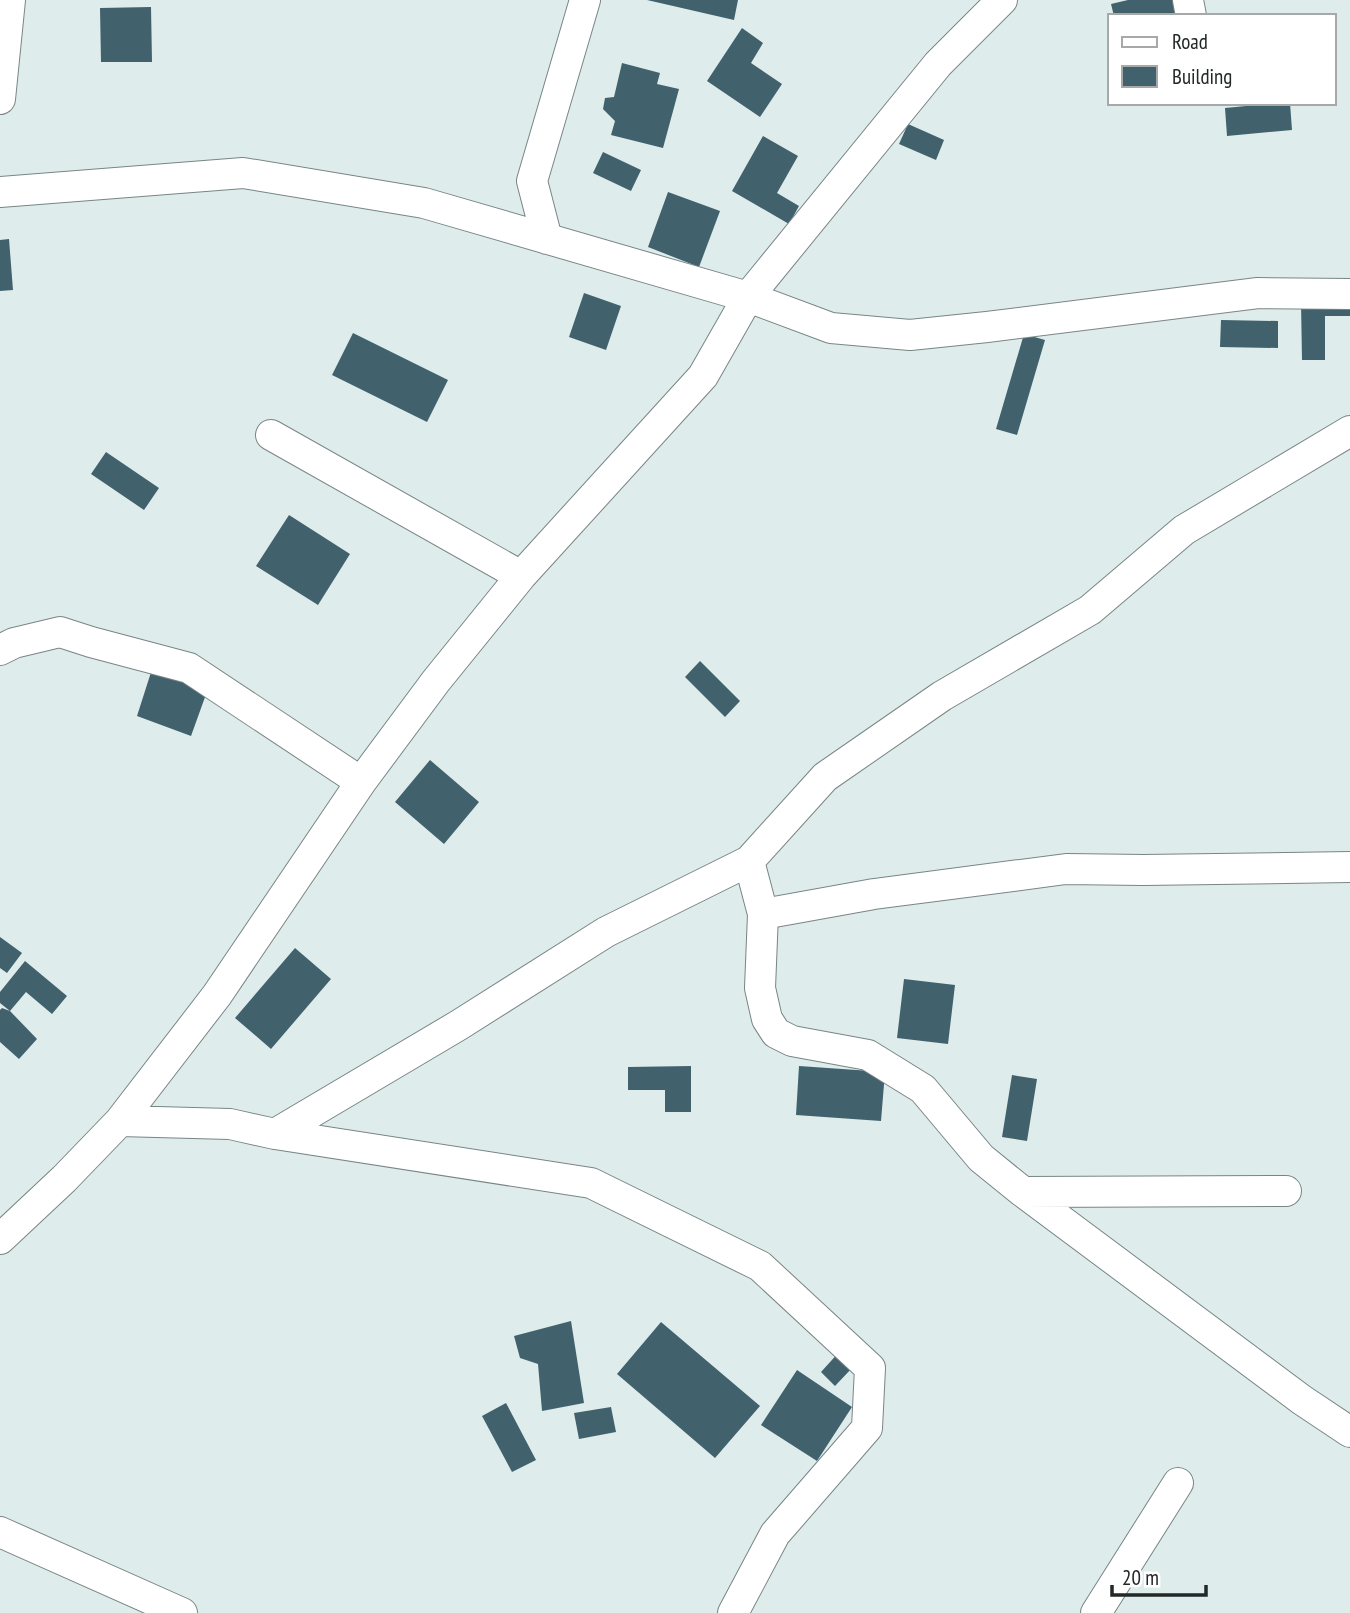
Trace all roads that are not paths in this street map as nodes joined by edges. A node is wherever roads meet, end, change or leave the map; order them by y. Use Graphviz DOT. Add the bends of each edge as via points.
graph roads {
  1 [pos="10,0"];
  2 [pos="585,0"];
  3 [pos="1002,0"];
  4 [pos="0,99"];
  5 [pos="0,192"];
  6 [pos="547,239"];
  7 [pos="1350,294"];
  8 [pos="748,297"];
  9 [pos="1350,431"];
  10 [pos="271,435"];
  11 [pos="521,576"];
  12 [pos="0,650"];
  13 [pos="361,782"];
  14 [pos="749,861"];
  15 [pos="1350,867"];
  16 [pos="764,914"];
  17 [pos="120,1121"];
  18 [pos="275,1134"];
  19 [pos="1286,1191"];
  20 [pos="1023,1192"];
  21 [pos="0,1239"];
  22 [pos="1350,1433"];
  23 [pos="1178,1483"];
  24 [pos="0,1532"];
  25 [pos="182,1613"];
  26 [pos="733,1613"];
  27 [pos="1096,1613"];
  1 -- 4 [label="street"];
  2 -- 6 [label="street" via="532,181"];
  3 -- 8 [label="street" via="939,64"];
  5 -- 6 [label="street" via="243,173 424,203"];
  6 -- 8 [label="street"];
  7 -- 8 [label="street" via="1258,293 910,335 831,328"];
  8 -- 11 [label="street" via="703,376"];
  9 -- 14 [label="street" via="1184,530 1090,611 942,696 825,777"];
  10 -- 11 [label="street"];
  11 -- 13 [label="street"];
  12 -- 13 [label="street" via="60,632 189,668"];
  13 -- 17 [label="street" via="217,995"];
  14 -- 16 [label="street"];
  14 -- 18 [label="street" via="606,932"];
  15 -- 16 [label="street" via="1066,869 874,894"];
  16 -- 20 [label="street" via="760,988 767,1019 776,1033 792,1041 868,1055 923,1089 981,1158"];
  17 -- 18 [label="street" via="230,1124"];
  17 -- 21 [label="street"];
  18 -- 26 [label="street" via="591,1183 760,1266 870,1368 867,1428 775,1534"];
  19 -- 20 [label="street"];
  20 -- 22 [label="street"];
  23 -- 27 [label="street"];
  24 -- 25 [label="street"];
}
